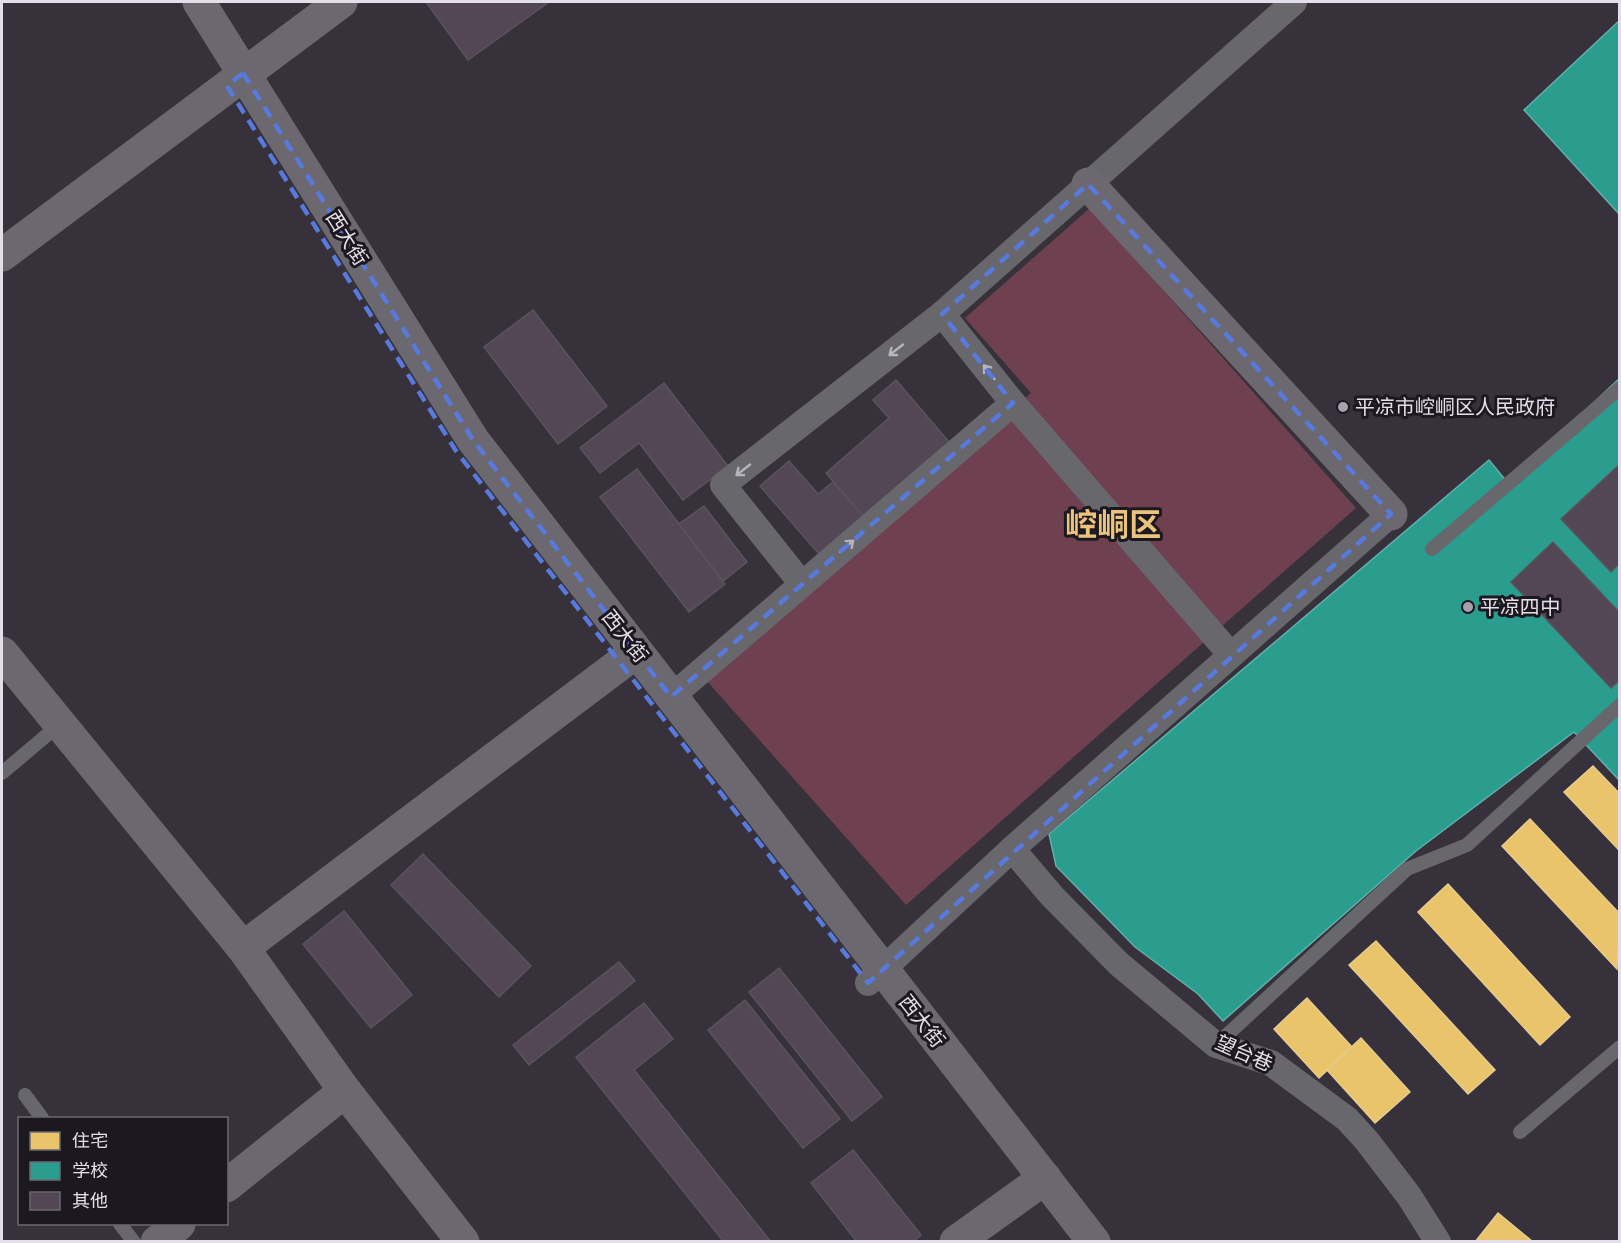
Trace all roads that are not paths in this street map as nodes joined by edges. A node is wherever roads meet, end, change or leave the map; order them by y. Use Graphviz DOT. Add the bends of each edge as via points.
graph roads {
  1 [pos="175,2"];
  2 [pos="199,2"];
  3 [pos="341,2"];
  4 [pos="1294,2"];
  5 [pos="235,79"];
  6 [pos="1088,184"];
  7 [pos="2,255"];
  8 [pos="942,314"];
  9 [pos="1620,388"];
  10 [pos="1013,403"];
  11 [pos="1391,514"];
  12 [pos="1432,549"];
  13 [pos="802,584"];
  14 [pos="2,653"];
  15 [pos="1231,655"];
  16 [pos="628,658"];
  17 [pos="671,697"];
  18 [pos="1620,705"];
  19 [pos="60,724"];
  20 [pos="2,772"];
  21 [pos="1012,849"];
  22 [pos="243,948"];
  23 [pos="875,976"];
  24 [pos="1216,1045"];
  25 [pos="1620,1047"];
  26 [pos="345,1091"];
  27 [pos="25,1095"];
  28 [pos="41,1117"];
  29 [pos="1520,1132"];
  30 [pos="228,1184"];
  31 [pos="1037,1184"];
  32 [pos="121,1225"];
  33 [pos="178,1225"];
  34 [pos="134,1242"];
  35 [pos="157,1242"];
  36 [pos="463,1242"];
  37 [pos="956,1242"];
  38 [pos="1067,1242"];
  39 [pos="1094,1242"];
  40 [pos="1438,1242"];
  1 -- 5 [label="street, 西大街"];
  2 -- 5 [label="street, 西大街"];
  3 -- 5 [label="street"];
  4 -- 6 [label="street"];
  5 -- 7 [label="street"];
  5 -- 16 [label="street, 西大街" via="456,452"];
  6 -- 8 [label="street"];
  6 -- 11 [label="street"];
  10 -- 8 [label="street, one-way"];
  8 -- 13 [label="street, one-way" via="723,485"];
  9 -- 12 [label="lane"];
  13 -- 10 [label="street, one-way"];
  10 -- 15 [label="street"];
  11 -- 15 [label="street"];
  13 -- 17 [label="street"];
  14 -- 19 [label="street"];
  15 -- 21 [label="street"];
  16 -- 17 [label="street, 西大街"];
  16 -- 22 [label="street"];
  16 -- 23 [label="street, 西大街"];
  17 -- 23 [label="street, 西大街"];
  18 -- 24 [label="lane" via="1467,845 1407,869"];
  19 -- 20 [label="lane"];
  19 -- 22 [label="street"];
  21 -- 23 [label="street"];
  21 -- 24 [label="street, 望台巷" via="1119,964"];
  22 -- 26 [label="street"];
  23 -- 31 [label="street, 西大街"];
  24 -- 40 [label="street, 望台巷" via="1271,1063 1347,1119 1409,1196"];
  25 -- 29 [label="lane"];
  26 -- 30 [label="street"];
  26 -- 36 [label="street"];
  27 -- 28 [label="lane"];
  31 -- 37 [label="street"];
  31 -- 38 [label="street, 西大街"];
  31 -- 39 [label="street, 西大街"];
  32 -- 34 [label="lane"];
  33 -- 35 [label="street"];
}
